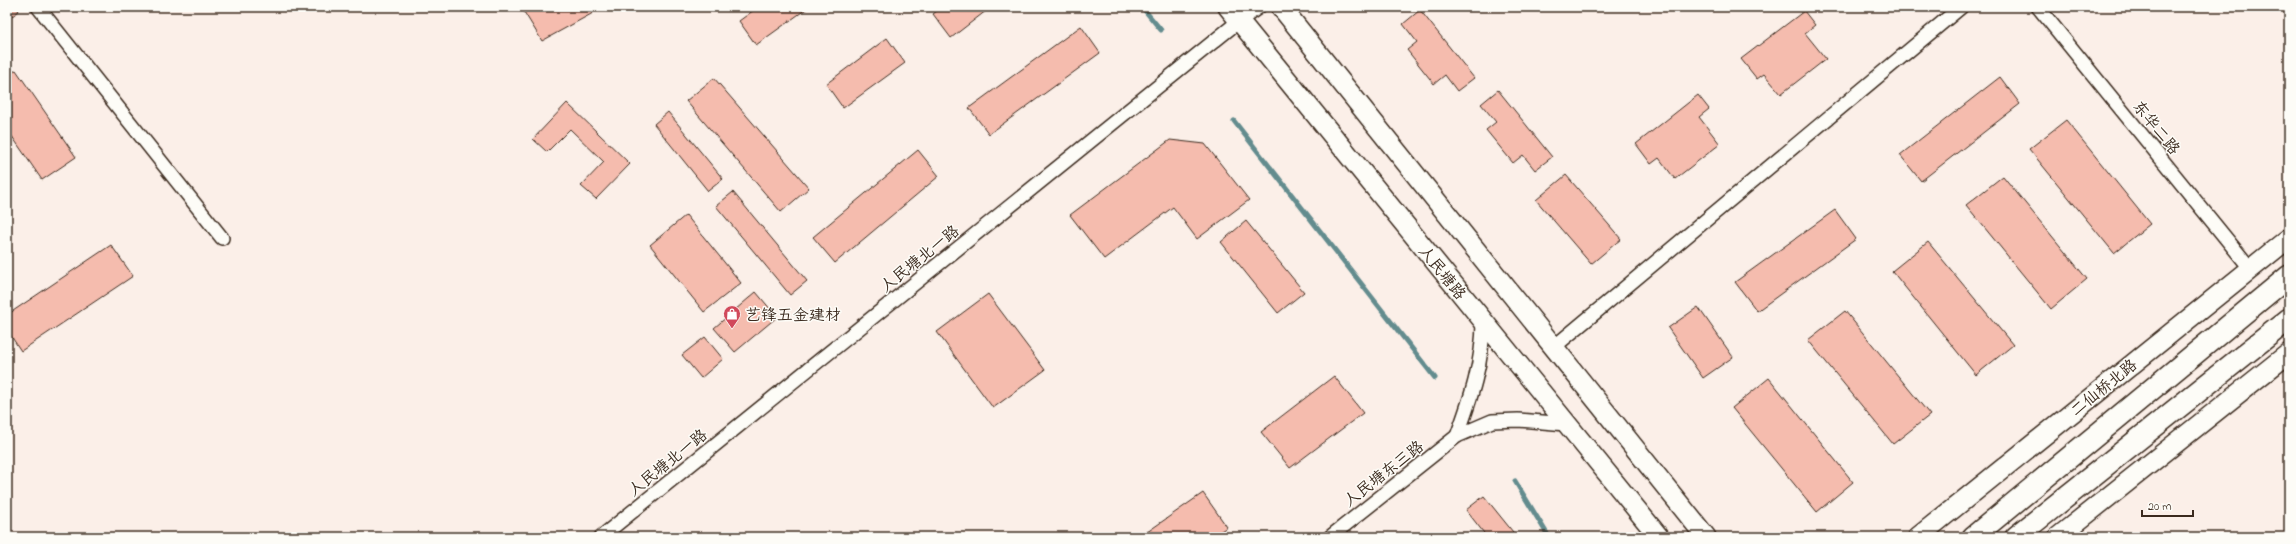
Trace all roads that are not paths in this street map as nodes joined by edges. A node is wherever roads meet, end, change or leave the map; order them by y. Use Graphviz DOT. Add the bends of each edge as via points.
graph roads {
  1 [pos="38,7"];
  2 [pos="1258,7"];
  3 [pos="1281,7"];
  4 [pos="1961,7"];
  5 [pos="2038,7"];
  6 [pos="1233,14"];
  7 [pos="222,238"];
  8 [pos="2289,238"];
  9 [pos="2250,268"];
  10 [pos="2289,276"];
  11 [pos="2289,319"];
  12 [pos="1483,322"];
  13 [pos="1554,346"];
  14 [pos="2289,353"];
  15 [pos="1566,424"];
  16 [pos="1457,436"];
  17 [pos="601,537"];
  18 [pos="1330,537"];
  19 [pos="1659,537"];
  20 [pos="1706,537"];
  21 [pos="1918,537"];
  22 [pos="1973,537"];
  23 [pos="2016,537"];
  24 [pos="2058,537"];
  1 -- 7 [label="street"];
  2 -- 6 [label="street, 人民塘北一路"];
  3 -- 13 [label="main road"];
  4 -- 13 [label="street"];
  5 -- 9 [label="street, 东华二路"];
  6 -- 12 [label="main road, 人民塘路"];
  6 -- 17 [label="street, 人民塘北一路"];
  8 -- 9 [label="main road, 二仙桥北路"];
  9 -- 21 [label="main road, 二仙桥北路"];
  10 -- 22 [label="main road"];
  11 -- 23 [label="main road"];
  12 -- 15 [label="main road, 人民塘路"];
  12 -- 16 [label="street" via="1483,344 1478,370 1470,402"];
  13 -- 20 [label="main road"];
  14 -- 24 [label="main road"];
  15 -- 16 [label="street, 人民塘东三路" via="1518,420 1492,421"];
  15 -- 19 [label="main road, 人民塘路"];
  16 -- 18 [label="street, 人民塘东三路"];
}
